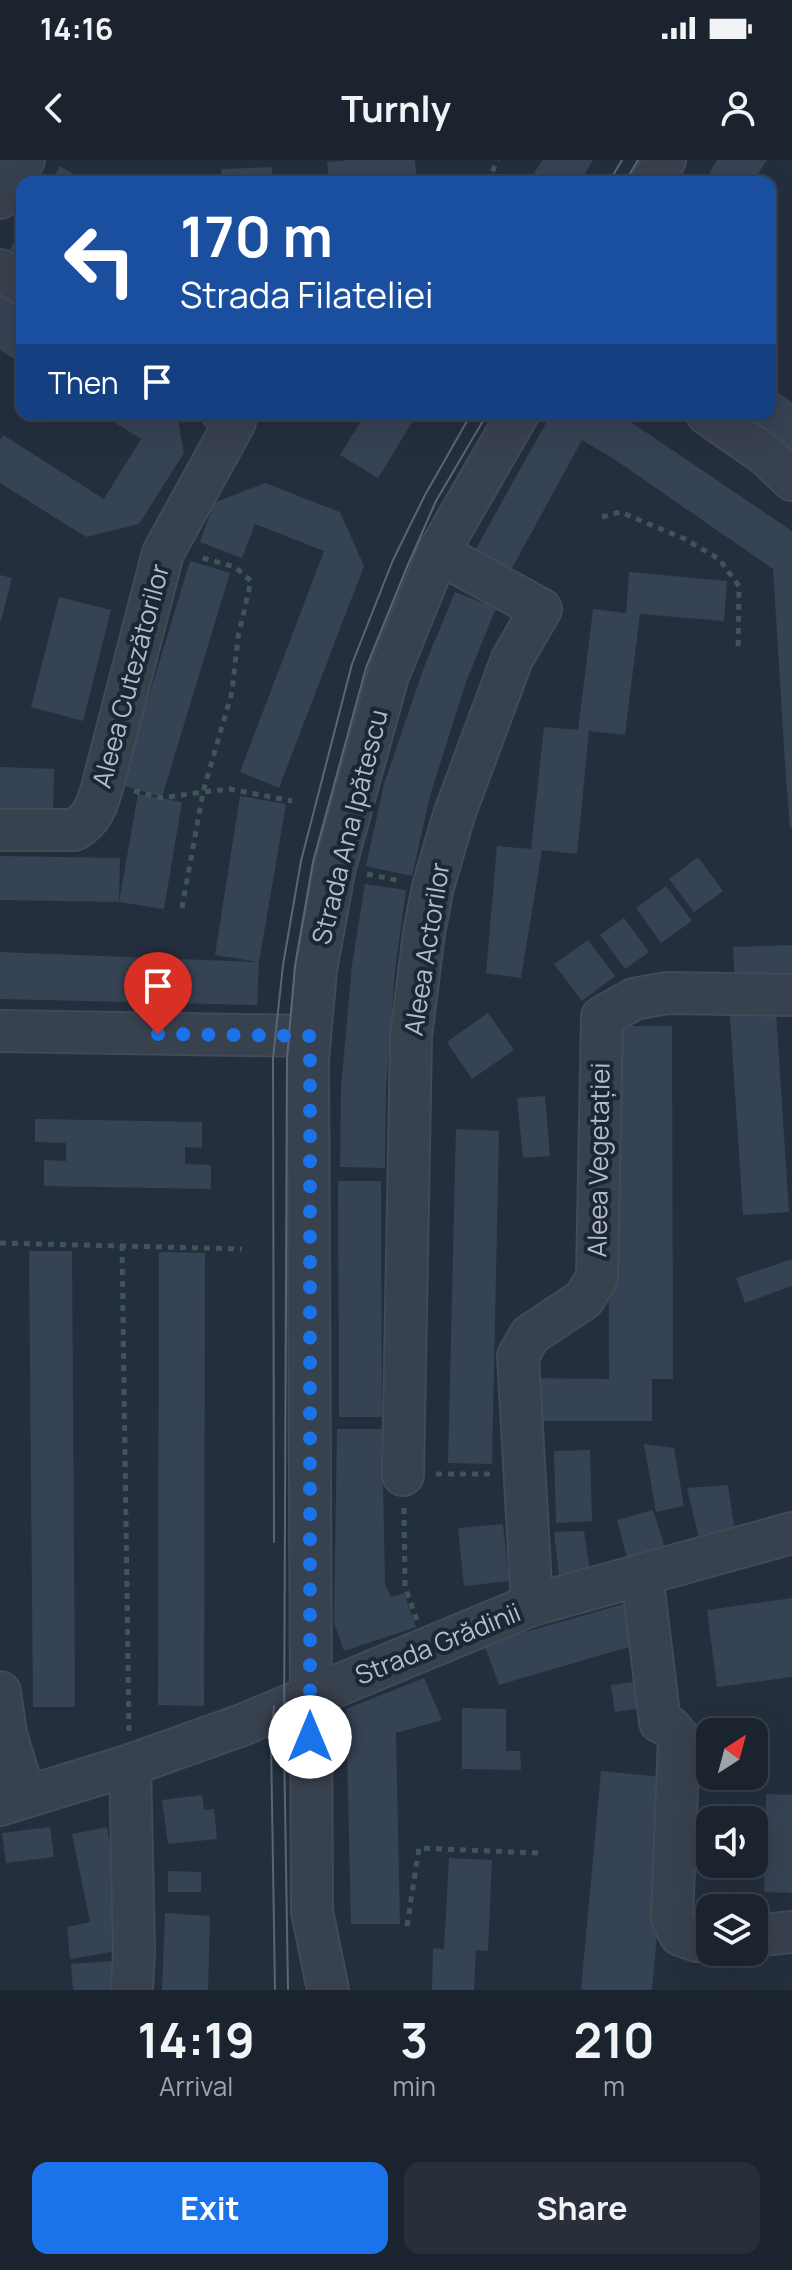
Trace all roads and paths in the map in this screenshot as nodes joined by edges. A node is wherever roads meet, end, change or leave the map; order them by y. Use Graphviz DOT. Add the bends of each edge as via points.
graph roads {
  1 [pos="24,160"];
  2 [pos="0,198"];
  3 [pos="232,420"];
  4 [pos="515,420"];
  5 [pos="716,420"];
  6 [pos="792,480"];
  7 [pos="602,517"];
  8 [pos="163,553"];
  9 [pos="438,553"];
  10 [pos="738,652"];
  11 [pos="103,784"];
  12 [pos="203,792"];
  13 [pos="292,801"];
  14 [pos="0,830"];
  15 [pos="360,873"];
  16 [pos="433,887"];
  17 [pos="182,908"];
  18 [pos="792,995"];
  19 [pos="0,1031"];
  20 [pos="310,1036"];
  21 [pos="0,1243"];
  22 [pos="122,1245"];
  23 [pos="242,1249"];
  24 [pos="525,1474"];
  25 [pos="403,1475"];
  26 [pos="792,1533"];
  27 [pos="642,1575"];
  28 [pos="532,1605"];
  29 [pos="427,1647"];
  30 [pos="0,1692"];
  31 [pos="310,1696"];
  32 [pos="130,1765"];
  33 [pos="12,1801"];
  34 [pos="541,1853"];
  35 [pos="407,1926"];
  36 [pos="792,1932"];
  37 [pos="768,1935"];
  38 [pos="696,1941"];
  39 [pos="132,1990"];
  40 [pos="328,1990"];
  1 -- 2 [label="street"];
  3 -- 8 [label="street, Aleea Cutezătorilor"];
  4 -- 9 [label="street, Strada Ana Ipătescu"];
  5 -- 6 [label="street"];
  7 -- 10 [label="path" via="620,512 719,559 739,586"];
  8 -- 11 [label="street, Aleea Cutezătorilor"];
  8 -- 12 [label="path" via="235,567 251,581 232,692"];
  9 -- 16 [label="street, Aleea Actorilor" via="541,609 512,659"];
  9 -- 20 [label="street, Strada Ana Ipătescu" via="388,676 335,867"];
  11 -- 12 [label="path" via="162,798"];
  11 -- 14 [label="street, Aleea Cutezătorilor" via="92,816 74,830"];
  12 -- 13 [label="path" via="230,789"];
  12 -- 17 [label="path"];
  15 -- 16 [label="path"];
  16 -- 25 [label="street, Aleea Actorilor" via="411,1037"];
  18 -- 24 [label="street, Aleea Vegetației" via="667,993 634,999 602,1017 597,1277 584,1299 530,1335 518,1356"];
  19 -- 20 [label="street"];
  20 -- 31 [label="street, Strada Ana Ipătescu"];
  21 -- 22 [label="path"];
  22 -- 23 [label="path"];
  22 -- 32 [label="path"];
  24 -- 25 [label="path"];
  24 -- 28 [label="street, Aleea Vegetației"];
  25 -- 29 [label="path" via="405,1587"];
  26 -- 27 [label="street, Strada Grădinii"];
  27 -- 28 [label="street, Strada Grădinii"];
  27 -- 38 [label="street" via="660,1722 679,1738 672,1919 680,1935"];
  28 -- 29 [label="street, Strada Grădinii"];
  29 -- 31 [label="street, Strada Grădinii"];
  30 -- 33 [label="street"];
  31 -- 32 [label="street, Strada Grădinii"];
  31 -- 40 [label="street, Strada Ana Ipătescu" via="312,1911"];
  32 -- 33 [label="street, Strada Grădinii"];
  32 -- 39 [label="street"];
  34 -- 35 [label="path" via="419,1848"];
  36 -- 37 [label="street"];
}
